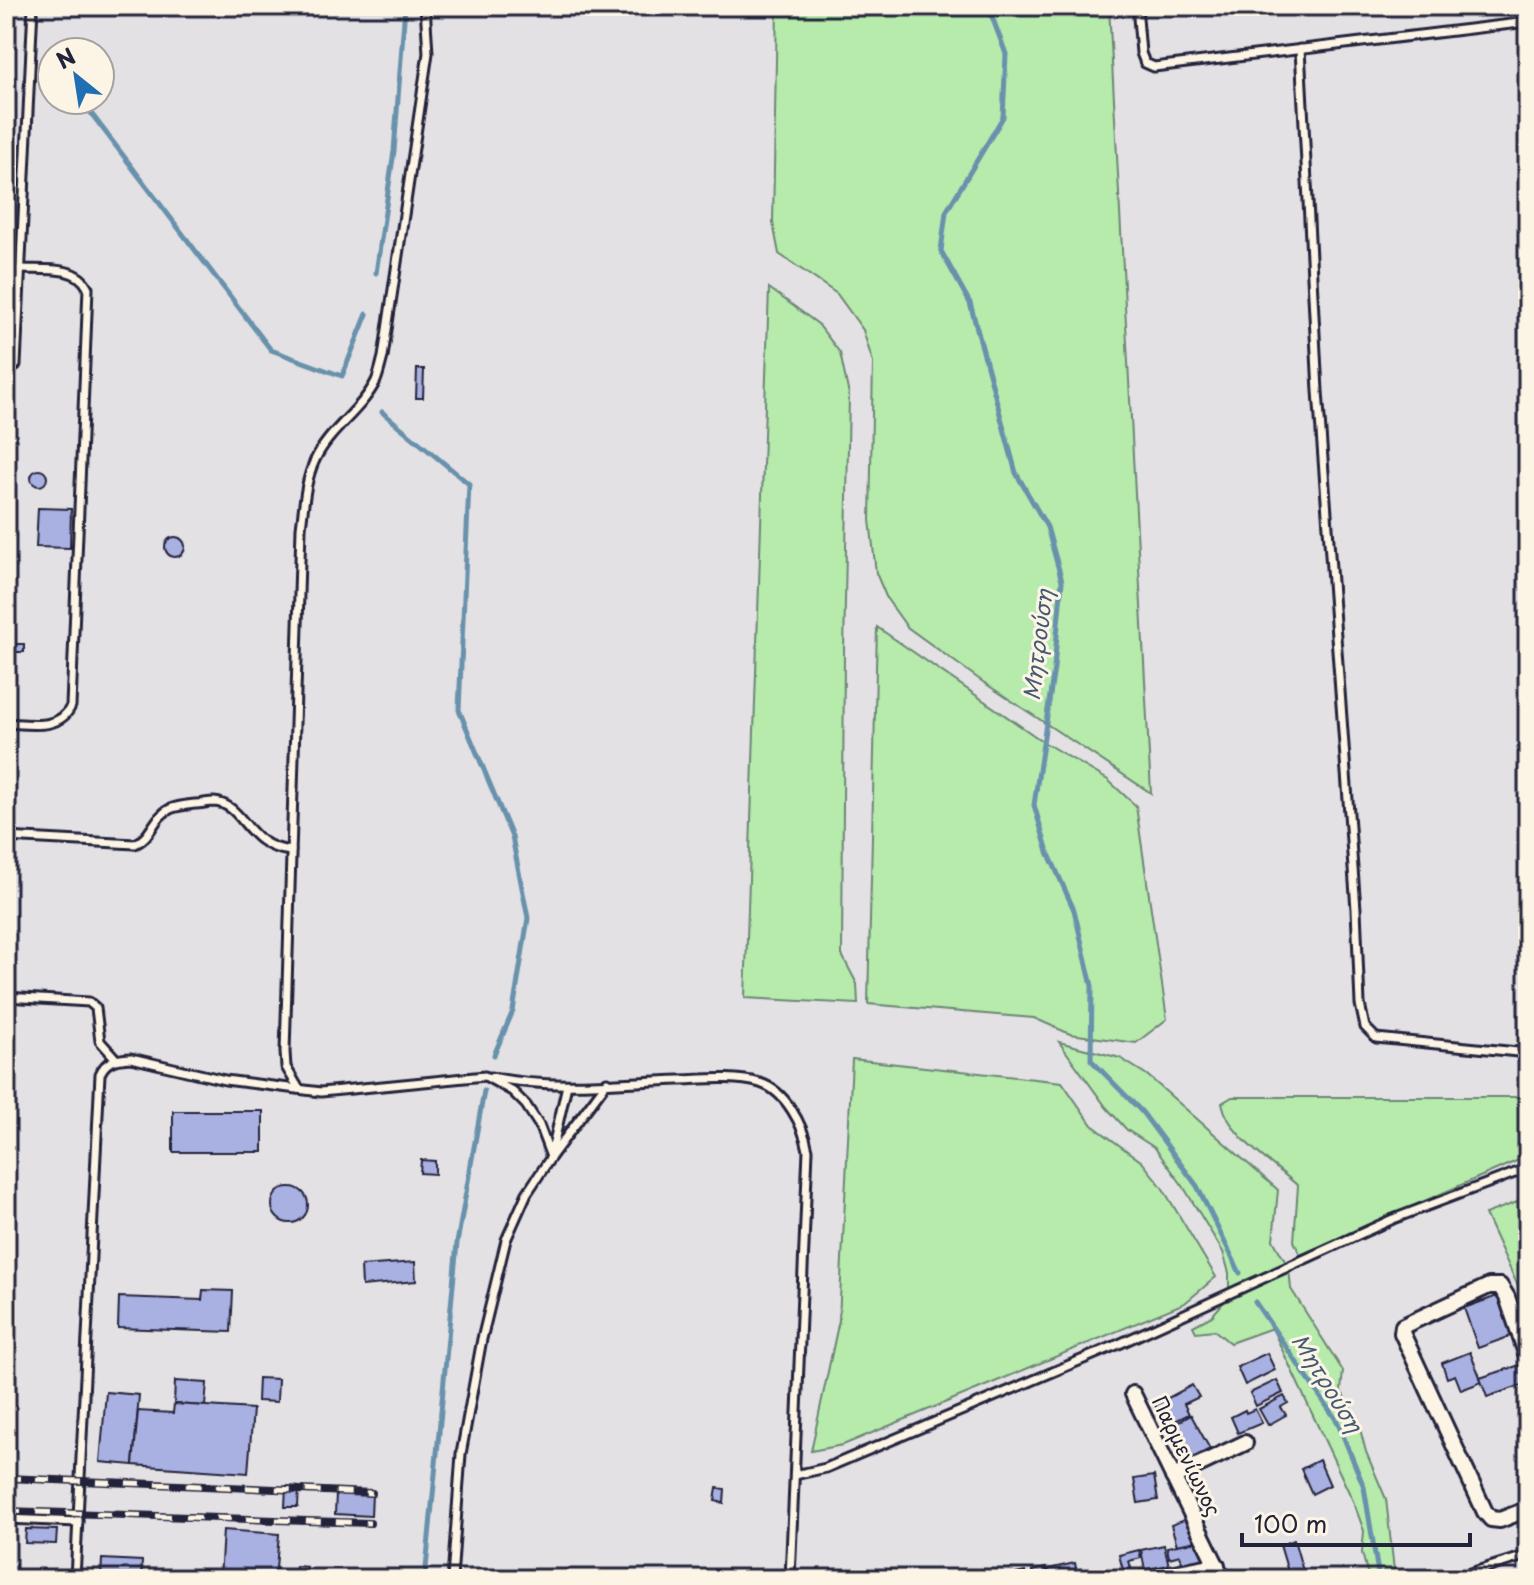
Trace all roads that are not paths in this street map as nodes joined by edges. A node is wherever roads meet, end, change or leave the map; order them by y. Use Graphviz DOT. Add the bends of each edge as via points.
graph roads {
  1 [pos="33,6"];
  2 [pos="425,6"];
  3 [pos="1137,6"];
  4 [pos="1528,22"];
  5 [pos="1300,49"];
  6 [pos="20,269"];
  7 [pos="6,376"];
  8 [pos="6,723"];
  9 [pos="6,837"];
  10 [pos="291,851"];
  11 [pos="6,997"];
  12 [pos="1528,1053"];
  13 [pos="116,1059"];
  14 [pos="485,1076"];
  15 [pos="607,1082"];
  16 [pos="567,1085"];
  17 [pos="299,1089"];
  18 [pos="551,1157"];
  19 [pos="1528,1168"];
  20 [pos="1528,1359"];
  21 [pos="1133,1394"];
  22 [pos="1245,1443"];
  23 [pos="795,1475"];
  24 [pos="1173,1477"];
  25 [pos="1528,1509"];
  26 [pos="6,1519"];
  27 [pos="78,1522"];
  28 [pos="1528,1555"];
  29 [pos="1217,1565"];
  30 [pos="75,1579"];
  31 [pos="452,1579"];
  32 [pos="790,1579"];
  33 [pos="1142,1579"];
  34 [pos="1223,1579"];
  35 [pos="1451,1579"];
  1 -- 6 [label="lane"];
  2 -- 10 [label="lane" via="428,53 383,357 376,381 314,461 306,490"];
  3 -- 5 [label="lane" via="1141,53 1154,67"];
  4 -- 5 [label="lane"];
  5 -- 12 [label="lane" via="1318,391 1365,1027 1376,1038"];
  6 -- 7 [label="lane" via="16,365"];
  6 -- 8 [label="lane" via="70,272 84,279 88,288 71,706 59,722"];
  9 -- 10 [label="lane" via="135,844 172,808 215,802 229,807 263,844"];
  10 -- 17 [label="lane" via="285,1052 286,1067"];
  11 -- 13 [label="lane" via="89,1002 99,1017 100,1041"];
  13 -- 17 [label="lane"];
  13 -- 27 [label="lane" via="100,1074"];
  14 -- 16 [label="lane"];
  14 -- 17 [label="lane" via="321,1092"];
  14 -- 18 [label="lane" via="526,1105"];
  15 -- 16 [label="lane"];
  15 -- 18 [label="lane"];
  15 -- 23 [label="lane" via="761,1083 777,1092 798,1119 808,1150"];
  16 -- 18 [label="lane"];
  18 -- 31 [label="lane" via="506,1240 482,1339 461,1454"];
  19 -- 23 [label="lane" via="1393,1219 1119,1344 826,1468"];
  20 -- 25 [label="street" via="1500,1286 1489,1286 1403,1326 1485,1512 1500,1520"];
  21 -- 24 [label="street, Παρμενίωνος"];
  22 -- 24 [label="street"];
  23 -- 32 [label="lane"];
  24 -- 29 [label="street, Παρμενίωνος"];
  26 -- 27 [label="lane"];
  27 -- 30 [label="lane"];
  28 -- 35 [label="lane"];
  29 -- 33 [label="street"];
  29 -- 34 [label="street, Παρμενίωνος"];
}
